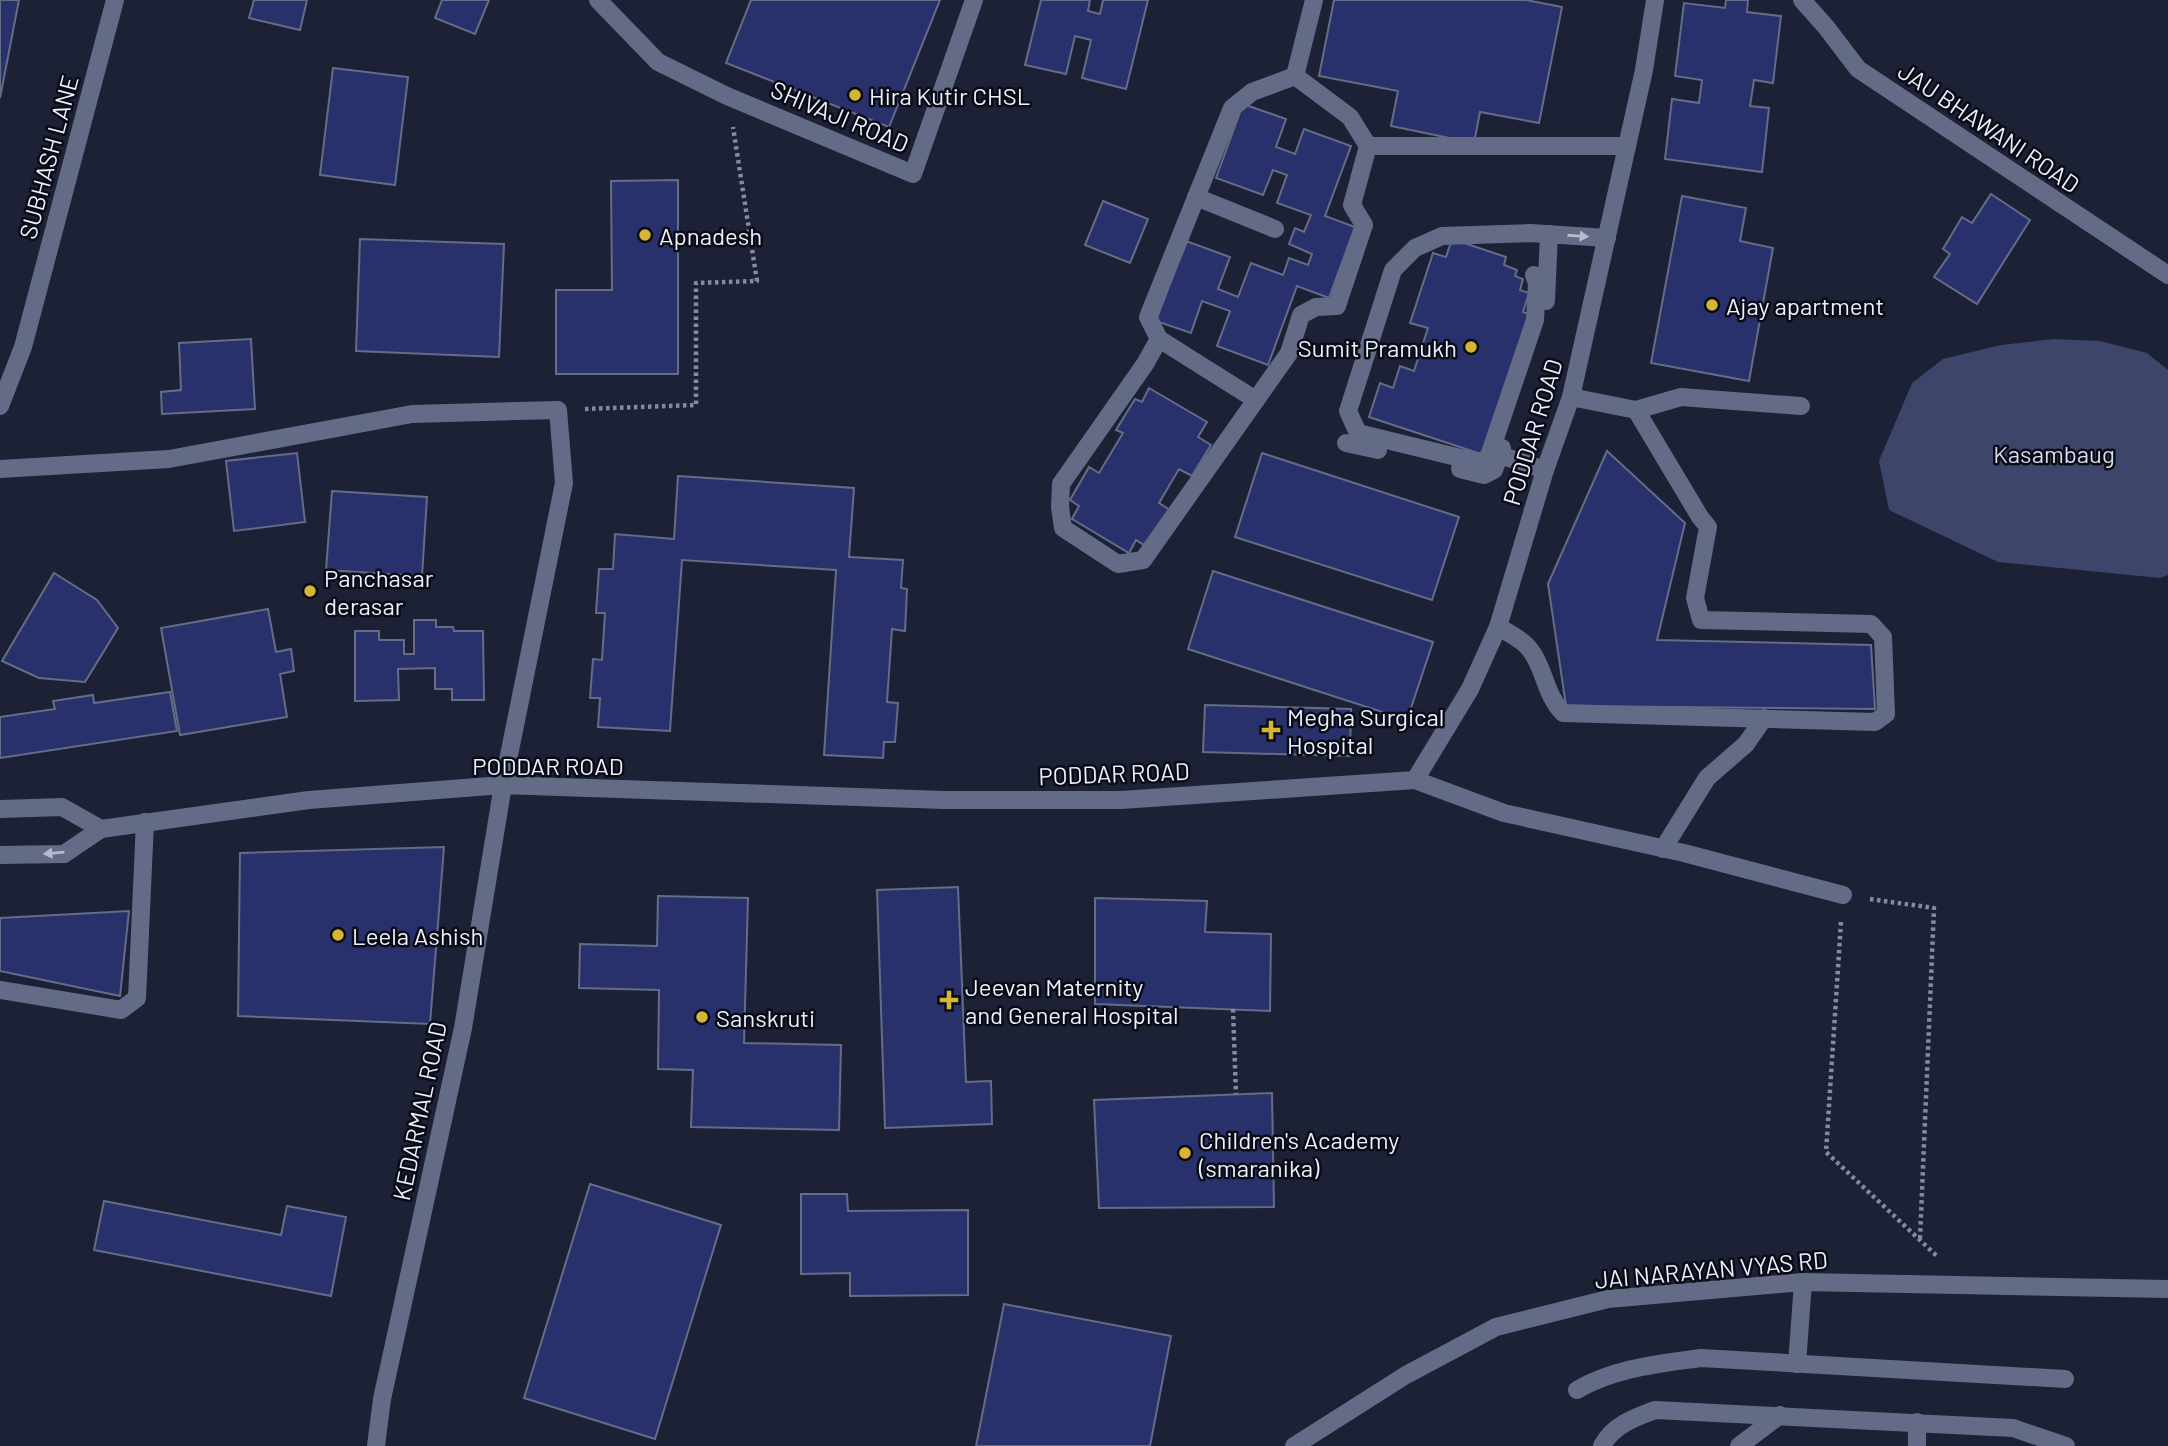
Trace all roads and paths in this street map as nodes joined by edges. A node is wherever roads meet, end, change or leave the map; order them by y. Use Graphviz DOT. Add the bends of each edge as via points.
graph roads {
  1 [pos="115,0"];
  2 [pos="598,0"];
  3 [pos="974,0"];
  4 [pos="1314,0"];
  5 [pos="1655,0"];
  6 [pos="1802,0"];
  7 [pos="1295,76"];
  8 [pos="727,96"];
  9 [pos="1368,146"];
  10 [pos="1627,146"];
  11 [pos="1196,197"];
  12 [pos="1275,229"];
  13 [pos="1549,234"];
  14 [pos="1606,238"];
  15 [pos="1534,275"];
  16 [pos="2168,275"];
  17 [pos="1159,339"];
  18 [pos="1571,397"];
  19 [pos="1256,400"];
  20 [pos="0,406"];
  21 [pos="1801,406"];
  22 [pos="558,410"];
  23 [pos="1636,410"];
  24 [pos="1346,443"];
  25 [pos="1500,455"];
  26 [pos="0,468"];
  27 [pos="1545,470"];
  28 [pos="1498,627"];
  29 [pos="1764,718"];
  30 [pos="1415,780"];
  31 [pos="502,785"];
  32 [pos="0,809"];
  33 [pos="145,822"];
  34 [pos="101,829"];
  35 [pos="1664,849"];
  36 [pos="0,855"];
  37 [pos="1843,895"];
  38 [pos="0,990"];
  39 [pos="1233,1009"];
  40 [pos="1236,1094"];
  41 [pos="1920,1239"];
  42 [pos="1803,1282"];
  43 [pos="1970,1286"];
  44 [pos="2168,1289"];
  45 [pos="1797,1364"];
  46 [pos="2065,1379"];
  47 [pos="1577,1390"];
  48 [pos="1780,1415"];
  49 [pos="1917,1422"];
  50 [pos="376,1446"];
  51 [pos="1294,1446"];
  52 [pos="1602,1446"];
  53 [pos="1739,1446"];
  54 [pos="1917,1446"];
  55 [pos="2066,1446"];
  1 -- 20 [label="street, SUBHASH LANE" via="23,347"];
  2 -- 8 [label="street, SHIVAJI ROAD" via="657,62"];
  3 -- 8 [label="street, SHIVAJI ROAD" via="913,174"];
  4 -- 7 [label="street"];
  5 -- 10 [label="street, PODDAR ROAD"];
  6 -- 16 [label="street, JAU BHAWANI ROAD" via="1858,69"];
  7 -- 9 [label="street" via="1350,117"];
  7 -- 11 [label="street" via="1252,92 1232,108"];
  8 -- 22 [label="path" via="757,281 696,283 696,405"];
  9 -- 10 [label="street"];
  9 -- 19 [label="street" via="1352,205 1364,225 1337,306 1316,307 1301,315 1289,353"];
  10 -- 14 [label="street, PODDAR ROAD"];
  11 -- 12 [label="street"];
  11 -- 17 [label="street" via="1148,317"];
  13 -- 14 [label="street, one-way"];
  13 -- 15 [label="street" via="1442,236 1415,248 1393,270 1348,411 1358,433 1477,462 1488,459 1535,320"];
  13 -- 25 [label="street" via="1545,315"];
  14 -- 18 [label="street, PODDAR ROAD"];
  17 -- 19 [label="street"];
  17 -- 19 [label="street" via="1061,484 1063,528 1118,564 1143,561"];
  18 -- 23 [label="street"];
  18 -- 27 [label="street, PODDAR ROAD"];
  21 -- 23 [label="street" via="1681,397"];
  22 -- 26 [label="street" via="412,414 169,458"];
  22 -- 31 [label="street, KEDARMAL ROAD" via="564,483"];
  23 -- 29 [label="street" via="1708,527 1695,598 1701,620 1871,624 1883,637 1886,714 1875,722"];
  24 -- 25 [label="street" via="1484,475 1494,470"];
  25 -- 27 [label="street"];
  27 -- 28 [label="street, PODDAR ROAD"];
  28 -- 29 [label="street" via="1526,644 1540,666 1553,703 1563,713"];
  28 -- 30 [label="street, PODDAR ROAD" via="1470,689"];
  29 -- 35 [label="street" via="1746,744 1707,778"];
  30 -- 31 [label="street, PODDAR ROAD" via="1121,800 944,800"];
  30 -- 35 [label="street" via="1504,813"];
  31 -- 33 [label="street, PODDAR ROAD" via="309,800"];
  31 -- 50 [label="street, KEDARMAL ROAD" via="463,1028 382,1399"];
  32 -- 34 [label="street" via="62,807"];
  33 -- 34 [label="street, PODDAR ROAD"];
  33 -- 38 [label="street" via="137,998 121,1010"];
  34 -- 36 [label="street, one-way" via="64,854"];
  35 -- 37 [label="street"];
  37 -- 41 [label="path" via="1826,1152"];
  37 -- 41 [label="path" via="1934,908"];
  39 -- 40 [label="path"];
  41 -- 43 [label="path"];
  42 -- 43 [label="street, JAI NARAYAN VYAS RD"];
  42 -- 45 [label="street"];
  42 -- 51 [label="street, JAI NARAYAN VYAS RD" via="1608,1299 1496,1327 1406,1375"];
  43 -- 44 [label="street, JAI NARAYAN VYAS RD"];
  45 -- 46 [label="street"];
  45 -- 47 [label="street" via="1702,1358 1621,1372"];
  48 -- 49 [label="street"];
  48 -- 52 [label="street" via="1655,1410 1627,1421 1607,1436"];
  48 -- 53 [label="street"];
  49 -- 54 [label="street"];
  49 -- 55 [label="street" via="2013,1428"];
}
